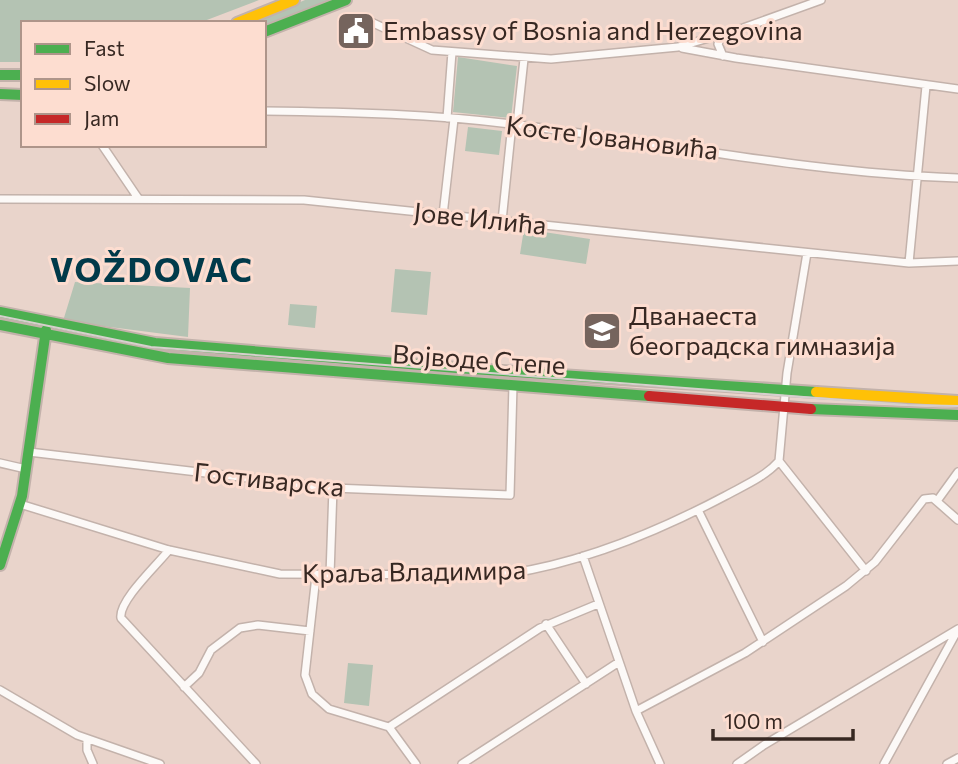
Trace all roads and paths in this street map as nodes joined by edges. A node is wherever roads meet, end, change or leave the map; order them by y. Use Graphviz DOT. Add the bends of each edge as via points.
graph roads {
  1 [pos="294,0"];
  2 [pos="346,0"];
  3 [pos="821,0"];
  4 [pos="242,21"];
  5 [pos="371,22"];
  6 [pos="266,31"];
  7 [pos="722,35"];
  8 [pos="678,47"];
  9 [pos="452,52"];
  10 [pos="723,56"];
  11 [pos="524,60"];
  12 [pos="0,75"];
  13 [pos="21,75"];
  14 [pos="926,86"];
  15 [pos="958,89"];
  16 [pos="0,94"];
  17 [pos="21,94"];
  18 [pos="266,111"];
  19 [pos="450,118"];
  20 [pos="515,124"];
  21 [pos="103,147"];
  22 [pos="916,177"];
  23 [pos="958,178"];
  24 [pos="138,198"];
  25 [pos="0,199"];
  26 [pos="443,215"];
  27 [pos="502,221"];
  28 [pos="807,253"];
  29 [pos="958,261"];
  30 [pos="909,262"];
  31 [pos="0,312"];
  32 [pos="0,325"];
  33 [pos="46,330"];
  34 [pos="513,385"];
  35 [pos="785,391"];
  36 [pos="958,401"];
  37 [pos="784,407"];
  38 [pos="958,415"];
  39 [pos="29,452"];
  40 [pos="780,457"];
  41 [pos="0,463"];
  42 [pos="26,469"];
  43 [pos="958,472"];
  44 [pos="333,488"];
  45 [pos="935,500"];
  46 [pos="20,504"];
  47 [pos="698,510"];
  48 [pos="958,520"];
  49 [pos="169,550"];
  50 [pos="583,556"];
  51 [pos="0,565"];
  52 [pos="866,571"];
  53 [pos="330,575"];
  54 [pos="316,576"];
  55 [pos="598,604"];
  56 [pos="546,624"];
  57 [pos="958,629"];
  58 [pos="310,631"];
  59 [pos="763,642"];
  60 [pos="620,662"];
  61 [pos="586,684"];
  62 [pos="184,687"];
  63 [pos="0,690"];
  64 [pos="636,711"];
  65 [pos="388,727"];
  66 [pos="88,739"];
  67 [pos="958,758"];
  68 [pos="93,764"];
  69 [pos="160,764"];
  70 [pos="256,764"];
  71 [pos="416,764"];
  72 [pos="462,764"];
  73 [pos="660,764"];
  74 [pos="737,764"];
  75 [pos="884,764"];
  76 [pos="947,764"];
  1 -- 4 [label="main road"];
  2 -- 6 [label="main road"];
  3 -- 7 [label="street"];
  5 -- 9 [label="street" via="423,47"];
  7 -- 8 [label="street"];
  7 -- 10 [label="street" via="718,44"];
  8 -- 10 [label="street"];
  8 -- 11 [label="street"];
  9 -- 11 [label="street"];
  9 -- 19 [label="street"];
  10 -- 14 [label="street"];
  11 -- 20 [label="street"];
  12 -- 13 [label="main road"];
  14 -- 15 [label="street"];
  14 -- 22 [label="street"];
  16 -- 17 [label="main road"];
  18 -- 19 [label="street, Косте Јовановића"];
  19 -- 20 [label="street, Косте Јовановића"];
  19 -- 26 [label="street"];
  20 -- 22 [label="street, Косте Јовановића"];
  20 -- 27 [label="street"];
  21 -- 24 [label="street"];
  22 -- 23 [label="street, Косте Јовановића"];
  22 -- 30 [label="street"];
  24 -- 25 [label="street, Јове Илића"];
  24 -- 26 [label="street, Јове Илића" via="277,198"];
  26 -- 27 [label="street, Јове Илића"];
  27 -- 28 [label="street, Јове Илића"];
  28 -- 30 [label="street, Јове Илића"];
  28 -- 35 [label="street"];
  29 -- 30 [label="street, Јове Илића"];
  31 -- 33 [label="main road, Војводе Степе"];
  32 -- 33 [label="main road, Војводе Степе"];
  33 -- 34 [label="main road, Војводе Степе" via="168,358"];
  33 -- 35 [label="main road, Војводе Степе" via="155,343"];
  33 -- 39 [label="main road"];
  34 -- 37 [label="main road, Војводе Степе"];
  34 -- 44 [label="street, Гостиварска" via="510,495"];
  35 -- 36 [label="main road, Војводе Степе"];
  35 -- 37 [label="street"];
  37 -- 38 [label="main road, Војводе Степе"];
  37 -- 40 [label="street"];
  39 -- 42 [label="main road"];
  39 -- 44 [label="street, Гостиварска"];
  40 -- 47 [label="street, Краља Владимира" via="755,479"];
  40 -- 52 [label="street"];
  41 -- 42 [label="street"];
  42 -- 46 [label="main road"];
  43 -- 45 [label="street"];
  44 -- 53 [label="street"];
  45 -- 48 [label="street"];
  45 -- 52 [label="street" via="925,499"];
  46 -- 49 [label="street, Краља Владимира"];
  46 -- 51 [label="main road"];
  47 -- 50 [label="street, Краља Владимира"];
  47 -- 59 [label="street"];
  49 -- 54 [label="street, Краља Владимира" via="264,572"];
  49 -- 62 [label="street" via="120,612"];
  50 -- 53 [label="street, Краља Владимира" via="499,575"];
  50 -- 55 [label="street"];
  52 -- 59 [label="street"];
  53 -- 54 [label="street, Краља Владимира"];
  54 -- 58 [label="street"];
  55 -- 56 [label="street"];
  55 -- 60 [label="street"];
  56 -- 61 [label="street"];
  56 -- 65 [label="street"];
  57 -- 74 [label="street"];
  57 -- 75 [label="street"];
  58 -- 62 [label="street" via="258,625 240,628 211,650"];
  58 -- 65 [label="street" via="305,675 312,694 336,712"];
  59 -- 64 [label="street"];
  60 -- 61 [label="street"];
  60 -- 64 [label="street"];
  61 -- 72 [label="street"];
  62 -- 70 [label="street"];
  63 -- 66 [label="street"];
  64 -- 73 [label="street"];
  65 -- 71 [label="street"];
  66 -- 68 [label="street"];
  66 -- 69 [label="street"];
  67 -- 76 [label="street"];
}
